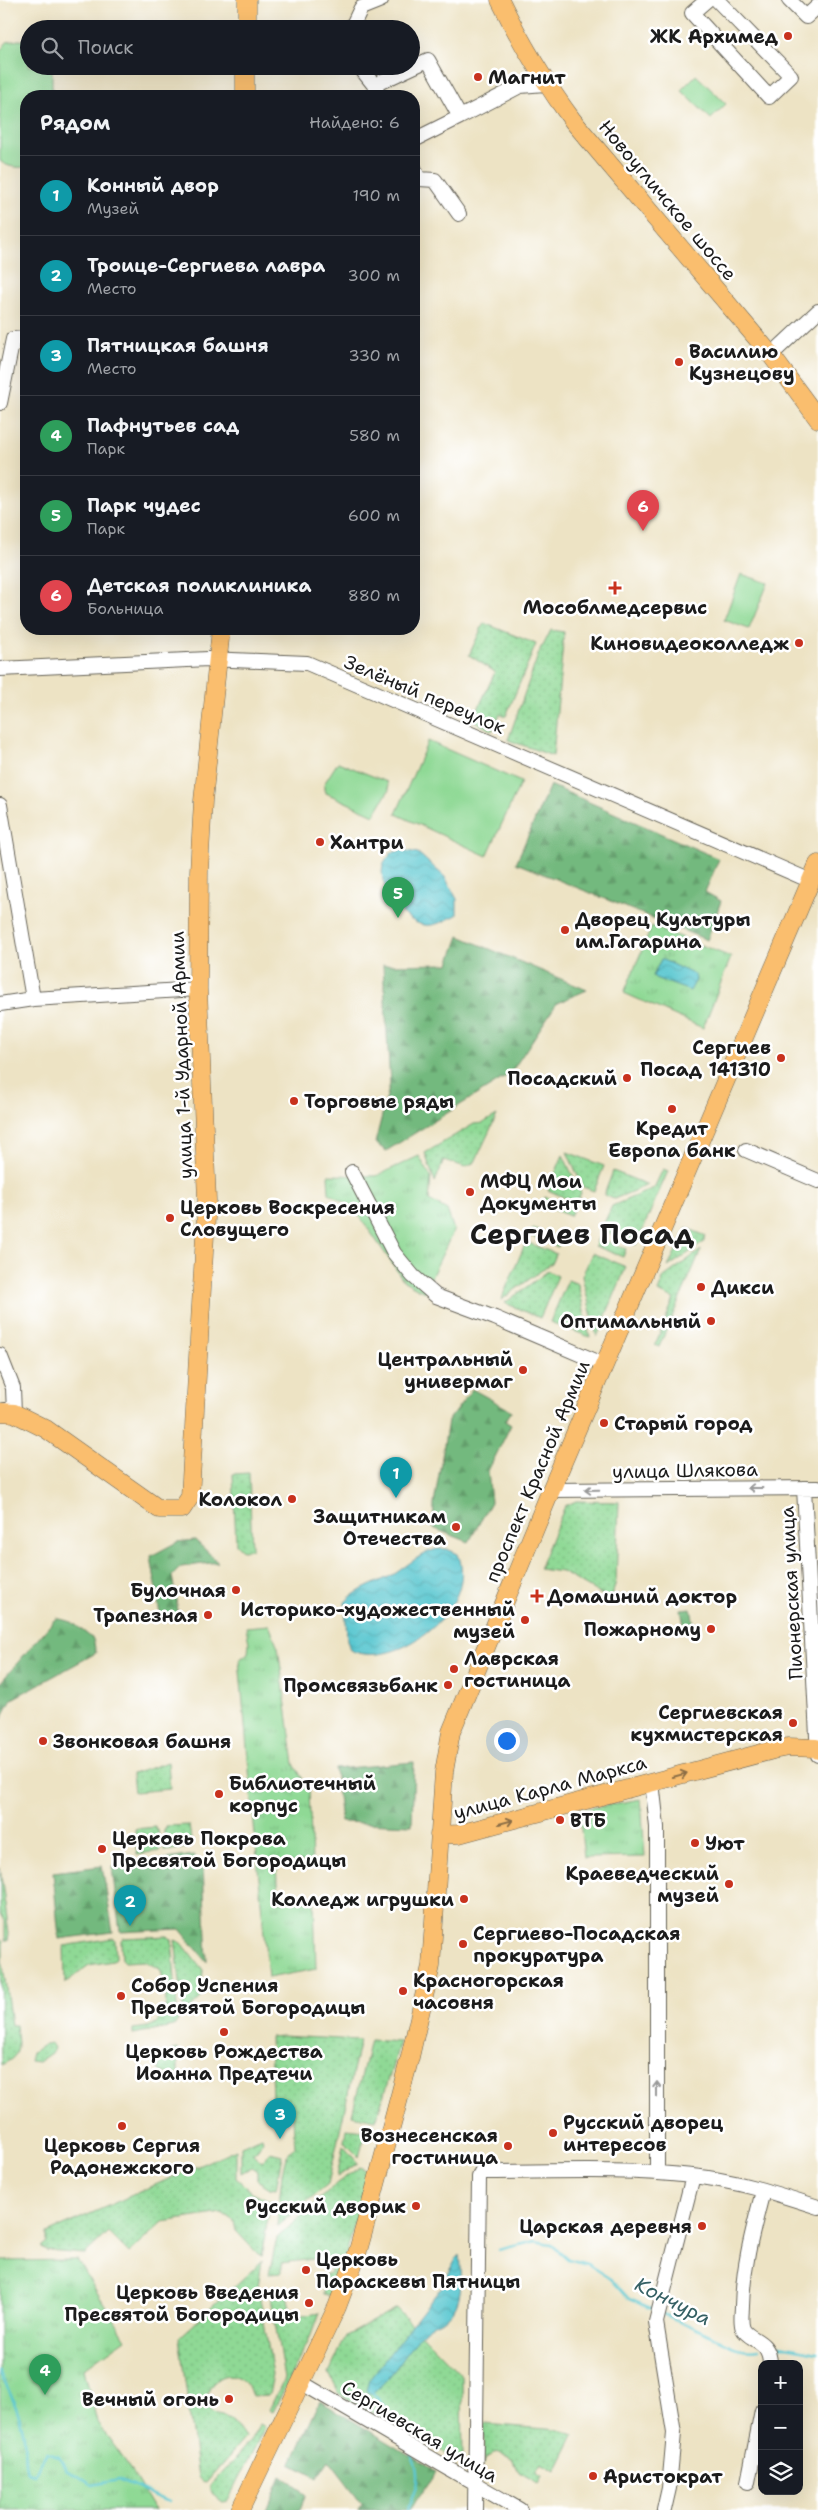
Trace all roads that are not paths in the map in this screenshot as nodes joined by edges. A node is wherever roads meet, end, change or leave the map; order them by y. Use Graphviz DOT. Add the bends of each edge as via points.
graph roads {
  1 [pos="248,0"];
  2 [pos="381,0"];
  3 [pos="500,0"];
  4 [pos="707,0"];
  5 [pos="717,0"];
  6 [pos="789,0"];
  7 [pos="818,6"];
  8 [pos="247,20"];
  9 [pos="355,20"];
  10 [pos="420,65"];
  11 [pos="245,75"];
  12 [pos="365,75"];
  13 [pos="402,75"];
  14 [pos="546,84"];
  15 [pos="244,90"];
  16 [pos="376,90"];
  17 [pos="460,117"];
  18 [pos="420,137"];
  19 [pos="420,179"];
  20 [pos="459,214"];
  21 [pos="818,311"];
  22 [pos="20,338"];
  23 [pos="771,354"];
  24 [pos="0,403"];
  25 [pos="818,419"];
  26 [pos="220,635"];
  27 [pos="217,659"];
  28 [pos="0,669"];
  29 [pos="0,805"];
  30 [pos="818,864"];
  31 [pos="815,882"];
  32 [pos="198,989"];
  33 [pos="33,999"];
  34 [pos="0,1004"];
  35 [pos="746,1150"];
  36 [pos="352,1172"];
  37 [pos="818,1181"];
  38 [pos="0,1355"];
  39 [pos="605,1364"];
  40 [pos="5,1411"];
  41 [pos="804,1488"];
  42 [pos="818,1488"];
  43 [pos="552,1490"];
  44 [pos="818,1751"];
  45 [pos="652,1782"];
  46 [pos="440,1835"];
  47 [pos="657,2173"];
  48 [pos="693,2176"];
  49 [pos="763,2191"];
  50 [pos="818,2207"];
  51 [pos="766,2353"];
  52 [pos="302,2383"];
  53 [pos="758,2431"];
  54 [pos="748,2482"];
  55 [pos="476,2485"];
  56 [pos="240,2510"];
  57 [pos="475,2510"];
  58 [pos="520,2510"];
  59 [pos="664,2510"];
  1 -- 8 [label="main road"];
  2 -- 9 [label="street" via="361,8"];
  3 -- 14 [label="main road, Новоугличское шоссе"];
  4 -- 5 [label="street" via="692,14 768,97 791,76"];
  6 -- 7 [label="street" via="806,17"];
  10 -- 17 [label="street" via="428,60"];
  11 -- 15 [label="main road"];
  12 -- 16 [label="street"];
  13 -- 16 [label="street"];
  14 -- 17 [label="street" via="520,86"];
  14 -- 23 [label="main road, Новоугличское шоссе"];
  17 -- 18 [label="street"];
  19 -- 20 [label="street" via="435,180"];
  21 -- 23 [label="street"];
  22 -- 24 [label="street"];
  23 -- 25 [label="main road, Новоугличское шоссе"];
  26 -- 27 [label="main road, улица 1-й Ударной Армии"];
  27 -- 28 [label="street, Зелёный переулок"];
  27 -- 31 [label="street, Зелёный переулок" via="307,663"];
  27 -- 32 [label="main road, улица 1-й Ударной Армии" via="201,841"];
  29 -- 33 [label="street"];
  30 -- 31 [label="main road, проспект Красной Армии"];
  31 -- 39 [label="main road, проспект Красной Армии"];
  32 -- 33 [label="street"];
  32 -- 40 [label="main road, улица 1-й Ударной Армии" via="207,1200 190,1497 182,1508 159,1508 46,1429"];
  33 -- 34 [label="street"];
  35 -- 37 [label="street"];
  36 -- 39 [label="street" via="394,1253 436,1296"];
  38 -- 40 [label="street" via="13,1388"];
  39 -- 43 [label="main road, проспект Красной Армии"];
  41 -- 42 [label="street, улица Шлякова"];
  41 -- 43 [label="street, улица Шлякова, one-way"];
  41 -- 44 [label="street, Пионерская улица"];
  43 -- 46 [label="main road, проспект Красной Армии" via="451,1732"];
  45 -- 44 [label="main road, улица Карла Маркса, one-way" via="788,1747"];
  46 -- 45 [label="main road, улица Карла Маркса, one-way" via="459,1834"];
  47 -- 45 [label="street, one-way" via="657,1827"];
  46 -- 52 [label="main road, проспект Красной Армии" via="431,1966 410,2057 357,2254"];
  47 -- 48 [label="street"];
  47 -- 55 [label="street" via="481,2172"];
  48 -- 49 [label="street"];
  48 -- 59 [label="street" via="656,2322 674,2433"];
  49 -- 50 [label="street"];
  49 -- 51 [label="street" via="743,2273 742,2314 744,2330"];
  52 -- 55 [label="street, Сергиевская улица"];
  52 -- 56 [label="main road, проспект Красной Армии"];
  53 -- 54 [label="street"];
  55 -- 57 [label="street"];
  55 -- 58 [label="street, Сергиевская улица"];
}
